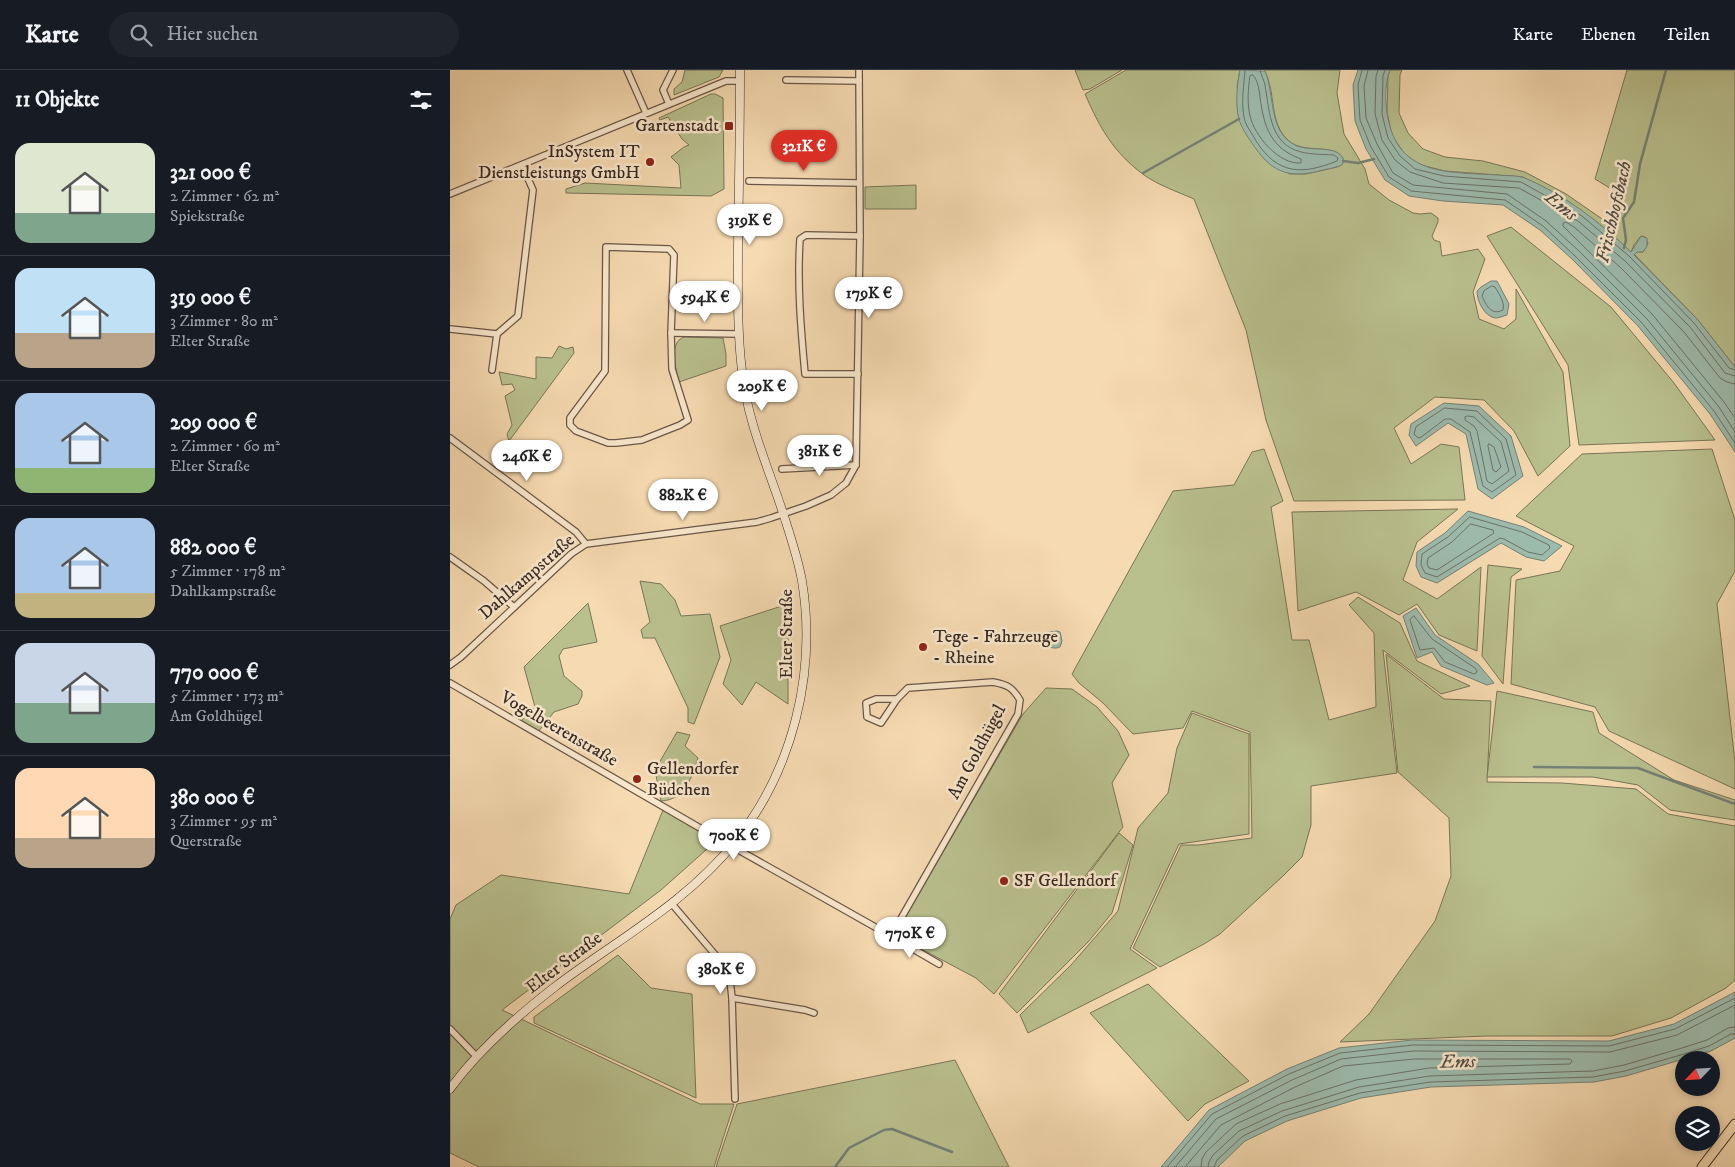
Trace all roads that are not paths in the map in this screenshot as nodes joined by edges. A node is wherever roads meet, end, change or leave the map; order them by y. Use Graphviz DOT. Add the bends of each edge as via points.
graph roads {
  1 [pos="627,70"];
  2 [pos="672,70"];
  3 [pos="740,70"];
  4 [pos="858,70"];
  5 [pos="786,80"];
  6 [pos="740,81"];
  7 [pos="858,81"];
  8 [pos="669,104"];
  9 [pos="646,113"];
  10 [pos="522,165"];
  11 [pos="750,181"];
  12 [pos="858,183"];
  13 [pos="451,192"];
  14 [pos="860,236"];
  15 [pos="450,328"];
  16 [pos="671,333"];
  17 [pos="497,334"];
  18 [pos="739,334"];
  19 [pos="492,370"];
  20 [pos="858,374"];
  21 [pos="450,438"];
  22 [pos="856,465"];
  23 [pos="782,469"];
  24 [pos="784,514"];
  25 [pos="586,544"];
  26 [pos="450,556"];
  27 [pos="514,607"];
  28 [pos="450,665"];
  29 [pos="450,683"];
  30 [pos="897,699"];
  31 [pos="732,846"];
  32 [pos="672,904"];
  33 [pos="891,936"];
  34 [pos="940,964"];
  35 [pos="732,998"];
  36 [pos="814,1013"];
  37 [pos="450,1029"];
  38 [pos="477,1057"];
  39 [pos="450,1089"];
  40 [pos="735,1099"];
  41 [pos="1735,1124"];
  42 [pos="1702,1167"];
  1 -- 9 [label="street"];
  2 -- 8 [label="street" via="663,90"];
  3 -- 6 [label="main road, Elter Straße"];
  4 -- 7 [label="street"];
  5 -- 7 [label="street"];
  6 -- 8 [label="street" via="726,81"];
  6 -- 18 [label="main road, Elter Straße"];
  7 -- 12 [label="street"];
  8 -- 9 [label="street"];
  9 -- 10 [label="street"];
  10 -- 13 [label="street"];
  10 -- 17 [label="street" via="533,190 518,316"];
  11 -- 12 [label="street"];
  12 -- 14 [label="street"];
  14 -- 20 [label="street"];
  14 -- 20 [label="street" via="806,235 800,240 798,264 805,374"];
  15 -- 17 [label="street"];
  16 -- 16 [label="street" via="674,255 669,249 606,247 605,371 570,418 570,425 576,431 616,443 642,440 688,420 672,369"];
  16 -- 18 [label="street"];
  17 -- 19 [label="street"];
  18 -- 24 [label="main road, Elter Straße" via="749,406"];
  20 -- 22 [label="street"];
  21 -- 25 [label="street" via="576,532"];
  22 -- 23 [label="street"];
  22 -- 24 [label="street, Dahlkampstraße" via="846,483 831,495"];
  24 -- 25 [label="street, Dahlkampstraße" via="757,522"];
  24 -- 31 [label="main road, Elter Straße" via="802,580 806,613 801,697 789,743 777,772 755,814"];
  25 -- 27 [label="street, Dahlkampstraße"];
  26 -- 27 [label="street"];
  27 -- 28 [label="street, Dahlkampstraße"];
  29 -- 31 [label="street, Vogelbeerenstraße"];
  30 -- 30 [label="street, Am Goldhügel" via="881,723 867,717 866,703 876,699"];
  30 -- 33 [label="street, Am Goldhügel" via="908,688 993,682 1006,684 1020,700 1018,714"];
  31 -- 32 [label="main road, Elter Straße"];
  31 -- 33 [label="street"];
  32 -- 35 [label="street" via="729,971"];
  32 -- 38 [label="main road, Elter Straße" via="556,986 512,1022"];
  33 -- 34 [label="street"];
  35 -- 36 [label="street"];
  35 -- 40 [label="street"];
  37 -- 38 [label="street"];
  38 -- 39 [label="main road, Elter Straße"];
  41 -- 42 [label="main road"];
}
